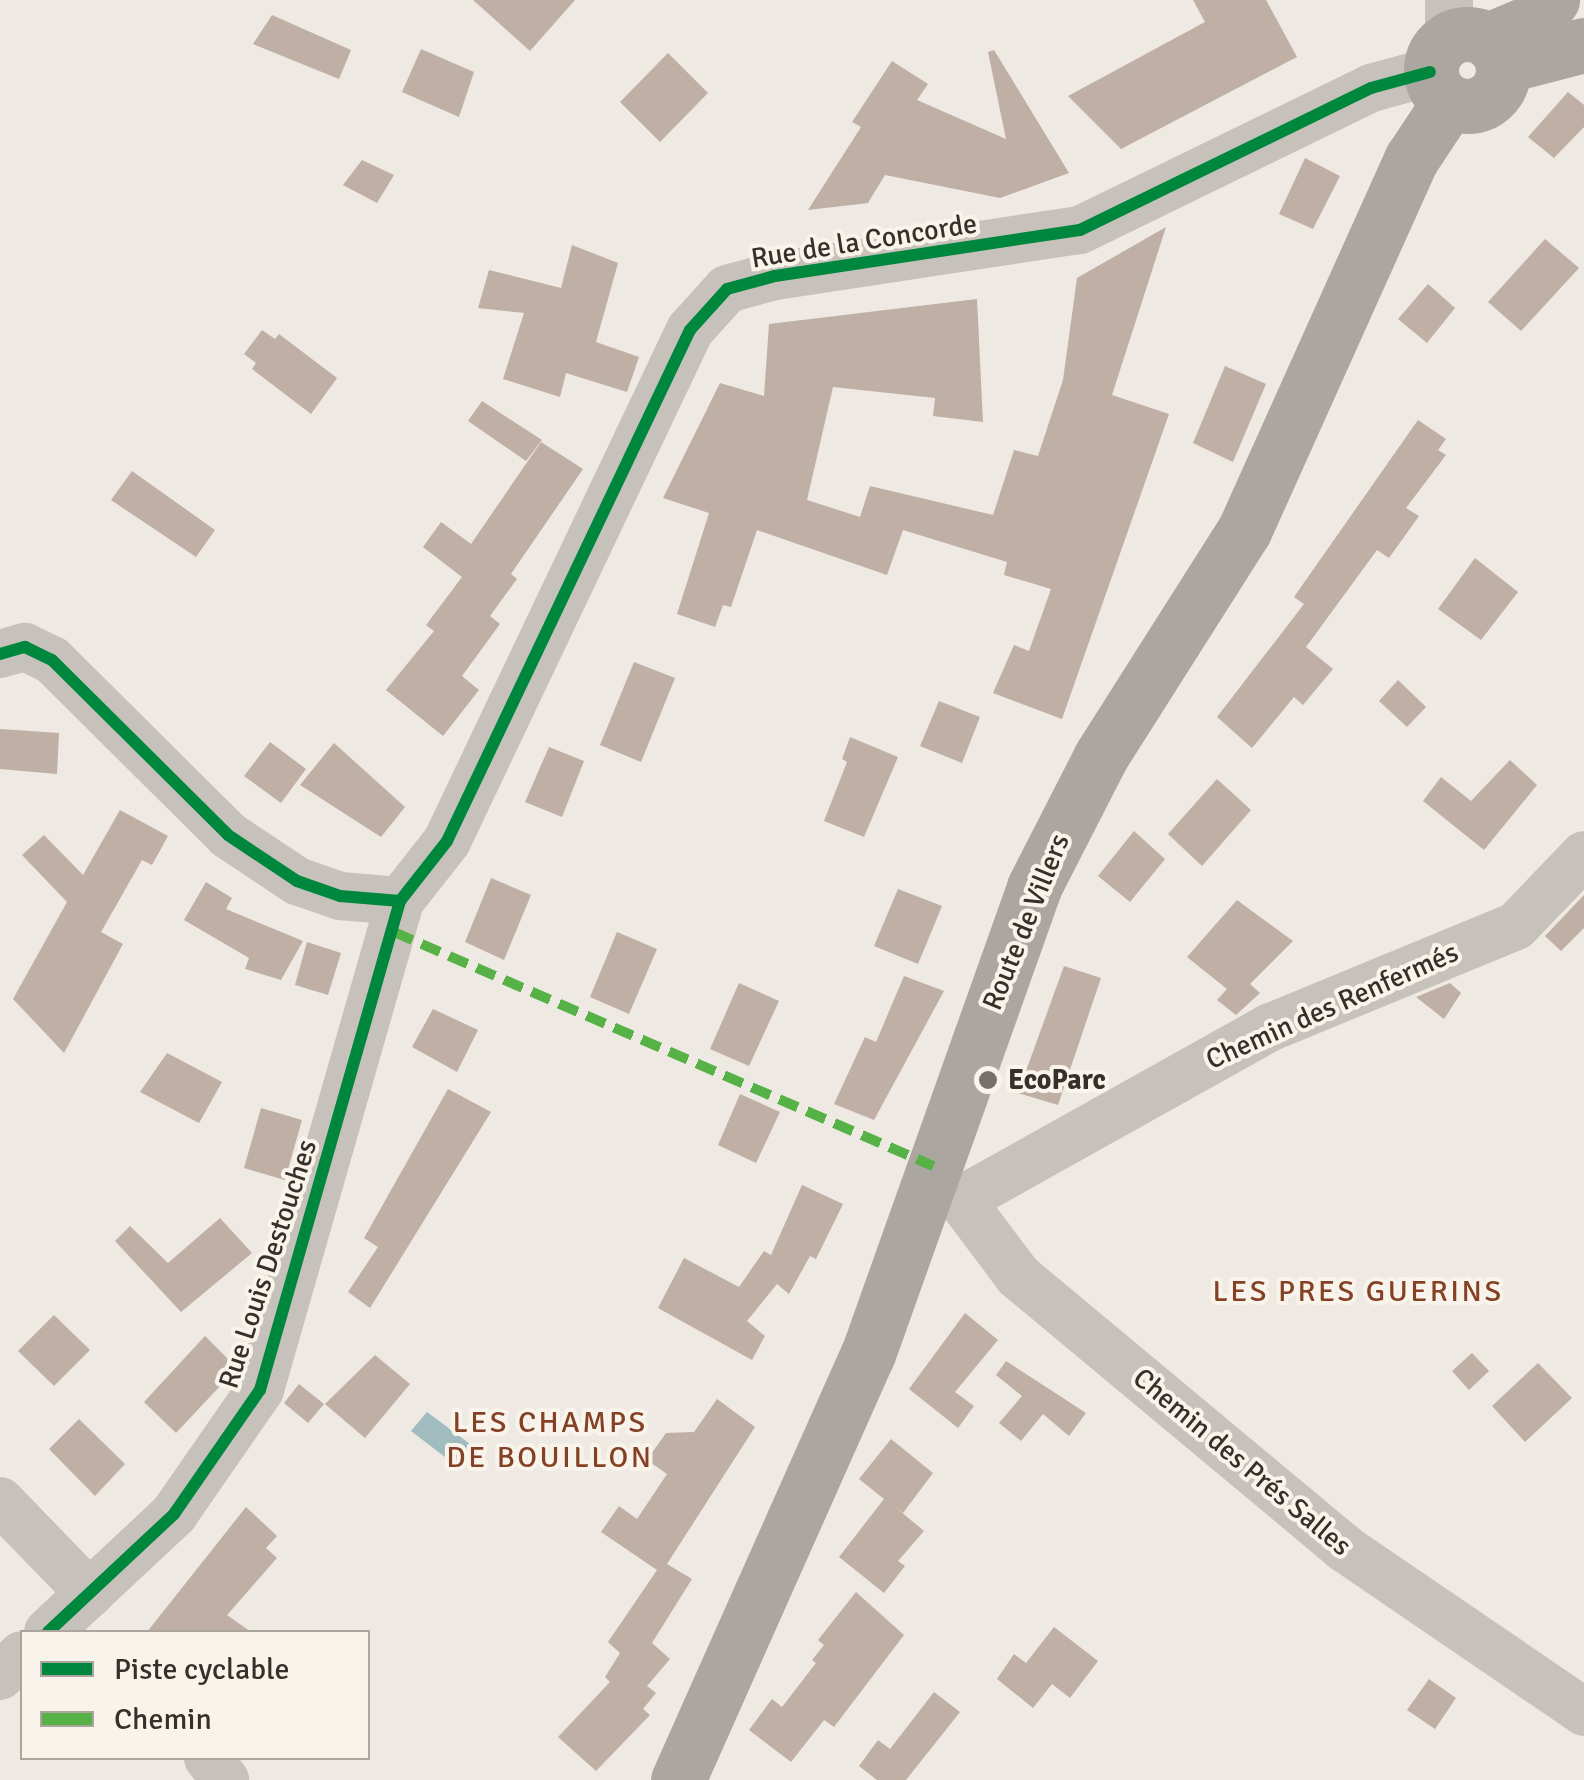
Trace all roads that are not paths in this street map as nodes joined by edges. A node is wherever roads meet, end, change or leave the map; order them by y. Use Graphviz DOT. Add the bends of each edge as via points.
graph roads {
  1 [pos="1552,0"];
  2 [pos="1584,46"];
  3 [pos="1462,53"];
  4 [pos="3,645"];
  5 [pos="1584,854"];
  6 [pos="400,902"];
  7 [pos="944,1190"];
  8 [pos="0,1501"];
  9 [pos="66,1620"];
  10 [pos="20,1657"];
  11 [pos="0,1676"];
  12 [pos="1584,1712"];
  13 [pos="678,1780"];
  1 -- 3 [label="main road" via="1538,19"];
  2 -- 3 [label="main road"];
  3 -- 6 [label="street, Rue de la Concorde" via="1371,88 1080,230 727,289 690,330 447,841"];
  3 -- 7 [label="main road, Route de Villers" via="1244,531 1101,756 1034,886"];
  4 -- 6 [label="street" via="52,660 228,835 296,880 340,896"];
  5 -- 7 [label="street, Chemin des Renfermés" via="1516,926 1271,1027"];
  6 -- 9 [label="street, Rue Louis Destouches" via="260,1390 174,1514"];
  7 -- 12 [label="street, Chemin des Prés Salles" via="1018,1276 1344,1548"];
  7 -- 13 [label="main road, Route de Villers"];
  8 -- 9 [label="street"];
  10 -- 11 [label="street"];
}
